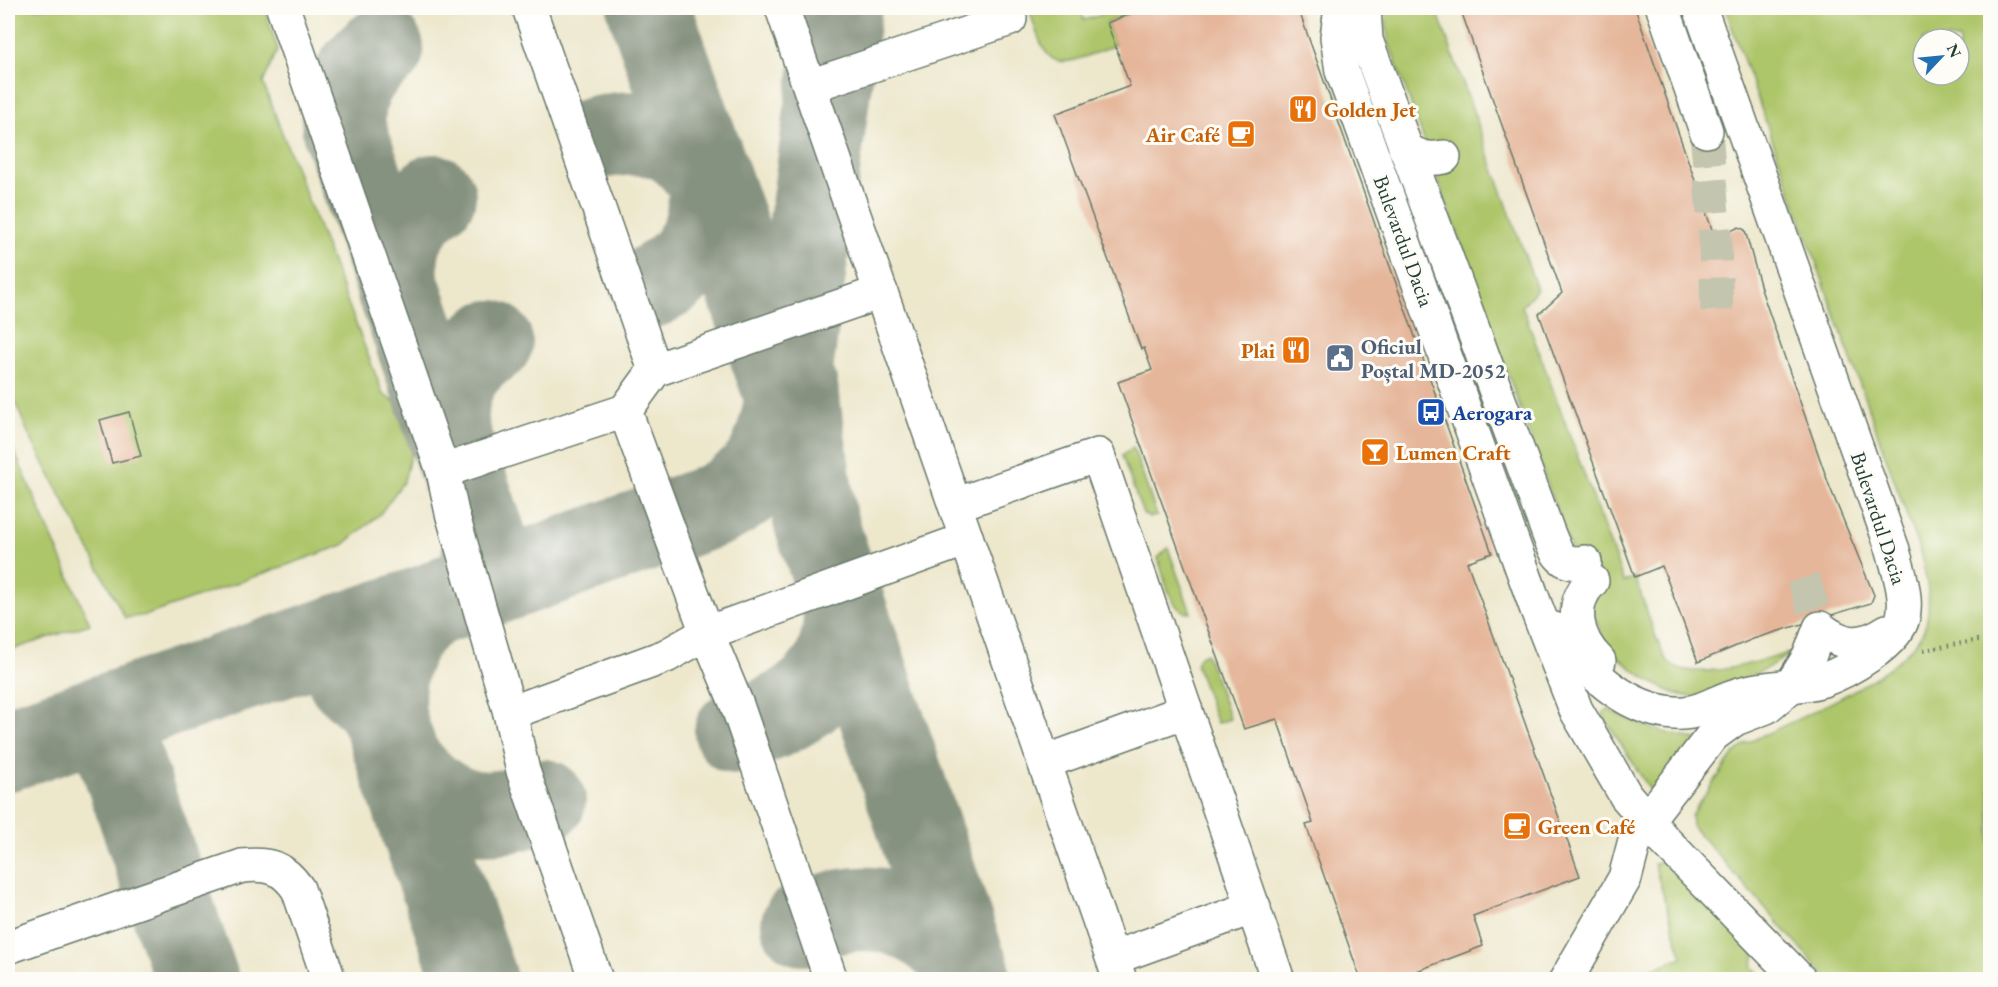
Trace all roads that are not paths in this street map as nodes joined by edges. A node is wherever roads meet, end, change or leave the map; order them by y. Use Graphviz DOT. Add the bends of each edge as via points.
graph roads {
  1 [pos="283,8"];
  2 [pos="529,8"];
  3 [pos="782,8"];
  4 [pos="1007,8"];
  5 [pos="1341,8"];
  6 [pos="1364,8"];
  7 [pos="1663,8"];
  8 [pos="1700,8"];
  9 [pos="810,86"];
  10 [pos="1706,131"];
  11 [pos="1405,147"];
  12 [pos="1428,207"];
  13 [pos="881,292"];
  14 [pos="655,370"];
  15 [pos="625,411"];
  16 [pos="443,471"];
  17 [pos="955,505"];
  18 [pos="967,539"];
  19 [pos="1536,607"];
  20 [pos="1903,617"];
  21 [pos="707,633"];
  22 [pos="1790,687"];
  23 [pos="1729,698"];
  24 [pos="1186,711"];
  25 [pos="510,713"];
  26 [pos="1045,762"];
  27 [pos="1647,819"];
  28 [pos="1254,907"];
  29 [pos="8,947"];
  30 [pos="1117,969"];
  31 [pos="328,980"];
  32 [pos="596,980"];
  33 [pos="831,980"];
  34 [pos="1278,980"];
  35 [pos="1566,980"];
  36 [pos="1800,980"];
  1 -- 16 [label="lane"];
  2 -- 14 [label="lane"];
  3 -- 9 [label="lane"];
  4 -- 9 [label="lane" via="1010,19"];
  5 -- 19 [label="lane, Bulevardul Dacia" via="1337,37 1342,71"];
  6 -- 11 [label="lane" via="1366,40"];
  7 -- 10 [label="lane"];
  8 -- 20 [label="lane, Bulevardul Dacia" via="1893,550"];
  9 -- 13 [label="lane"];
  11 -- 12 [label="lane"];
  11 -- 12 [label="lane" via="1416,156 1448,166 1430,193"];
  12 -- 23 [label="lane" via="1553,546 1571,564 1589,572 1577,614 1580,629 1597,658 1618,676 1669,698 1693,702"];
  13 -- 14 [label="lane"];
  13 -- 17 [label="lane"];
  14 -- 15 [label="lane"];
  15 -- 16 [label="lane"];
  15 -- 21 [label="lane"];
  16 -- 25 [label="lane"];
  17 -- 18 [label="lane"];
  17 -- 24 [label="lane" via="1098,455"];
  18 -- 21 [label="lane"];
  18 -- 26 [label="lane"];
  19 -- 23 [label="lane, Bulevardul Dacia" via="1589,670 1633,700 1678,714 1700,712"];
  19 -- 27 [label="lane, Bulevardul Dacia" via="1576,710 1626,796"];
  20 -- 22 [label="lane, Bulevardul Dacia" via="1894,636 1861,660 1824,680"];
  20 -- 22 [label="lane" via="1874,639 1851,643 1836,640 1820,628 1809,657"];
  21 -- 25 [label="lane" via="666,656"];
  21 -- 33 [label="lane" via="737,705"];
  22 -- 23 [label="lane, Bulevardul Dacia"];
  22 -- 27 [label="lane" via="1766,707 1735,719 1713,735"];
  24 -- 26 [label="lane"];
  24 -- 28 [label="lane"];
  25 -- 32 [label="lane" via="523,771"];
  26 -- 30 [label="lane"];
  27 -- 35 [label="lane" via="1635,840 1625,878"];
  27 -- 36 [label="lane, Bulevardul Dacia"];
  28 -- 30 [label="lane"];
  28 -- 34 [label="lane"];
  29 -- 31 [label="lane" via="257,864 274,866 289,876 298,889"];
}
